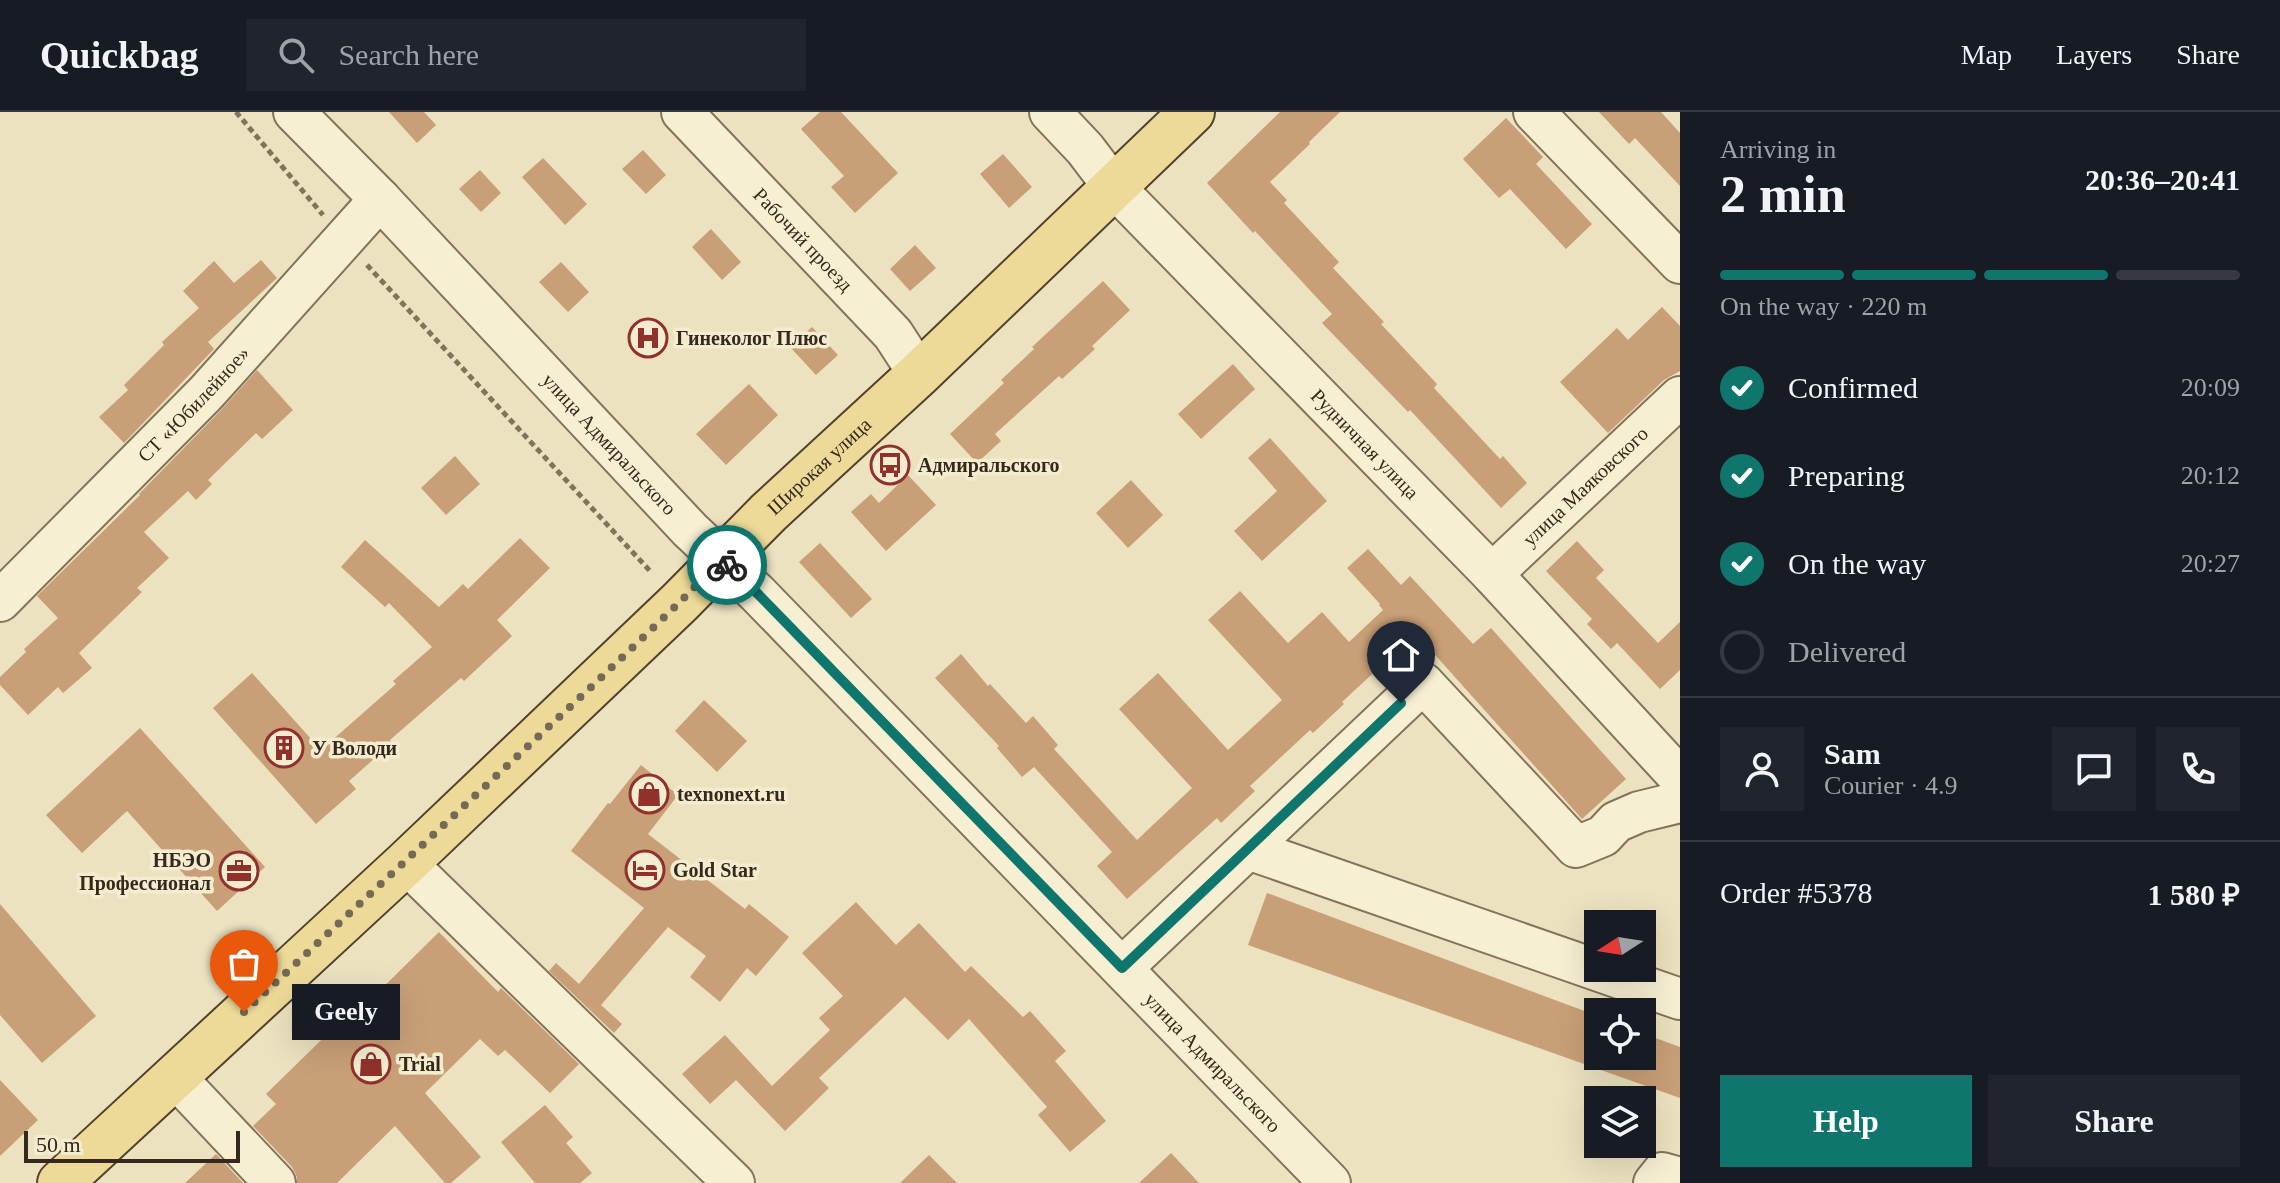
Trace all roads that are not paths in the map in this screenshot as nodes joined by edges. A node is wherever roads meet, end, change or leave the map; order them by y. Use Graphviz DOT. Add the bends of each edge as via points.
graph roads {
  1 [pos="294,112"];
  2 [pos="682,112"];
  3 [pos="1050,112"];
  4 [pos="1192,112"];
  5 [pos="1534,112"];
  6 [pos="1113,186"];
  7 [pos="380,199"];
  8 [pos="1680,263"];
  9 [pos="919,374"];
  10 [pos="1680,397"];
  11 [pos="721,560"];
  12 [pos="1492,574"];
  13 [pos="0,601"];
  14 [pos="1680,778"];
  15 [pos="1680,802"];
  16 [pos="1248,849"];
  17 [pos="406,863"];
  18 [pos="1122,968"];
  19 [pos="1680,999"];
  20 [pos="175,1077"];
  21 [pos="1680,1178"];
  22 [pos="60,1183"];
  23 [pos="275,1183"];
  24 [pos="734,1183"];
  25 [pos="1330,1183"];
  26 [pos="1654,1183"];
  1 -- 7 [label="street, улица Адмиральского"];
  2 -- 9 [label="street, Рабочий проезд" via="893,334"];
  3 -- 6 [label="street, Рудничная улица"];
  4 -- 6 [label="main road, Широкая улица"];
  5 -- 8 [label="street"];
  6 -- 9 [label="main road, Широкая улица"];
  6 -- 12 [label="street, Рудничная улица"];
  7 -- 11 [label="street, улица Адмиральского"];
  7 -- 13 [label="street, СТ «Юбилейное»" via="206,393"];
  9 -- 11 [label="main road, Широкая улица"];
  10 -- 12 [label="street, улица Маяковского"];
  11 -- 17 [label="main road, Широкая улица"];
  11 -- 18 [label="street, улица Адмиральского"];
  12 -- 14 [label="street, Рудничная улица"];
  15 -- 16 [label="street" via="1639,812 1576,847 1423,683"];
  16 -- 18 [label="street"];
  16 -- 19 [label="street"];
  17 -- 20 [label="main road, Широкая улица"];
  17 -- 24 [label="street"];
  18 -- 25 [label="street, улица Адмиральского"];
  20 -- 22 [label="main road, Широкая улица"];
  20 -- 23 [label="street"];
  21 -- 26 [label="street" via="1662,1173"];
}
